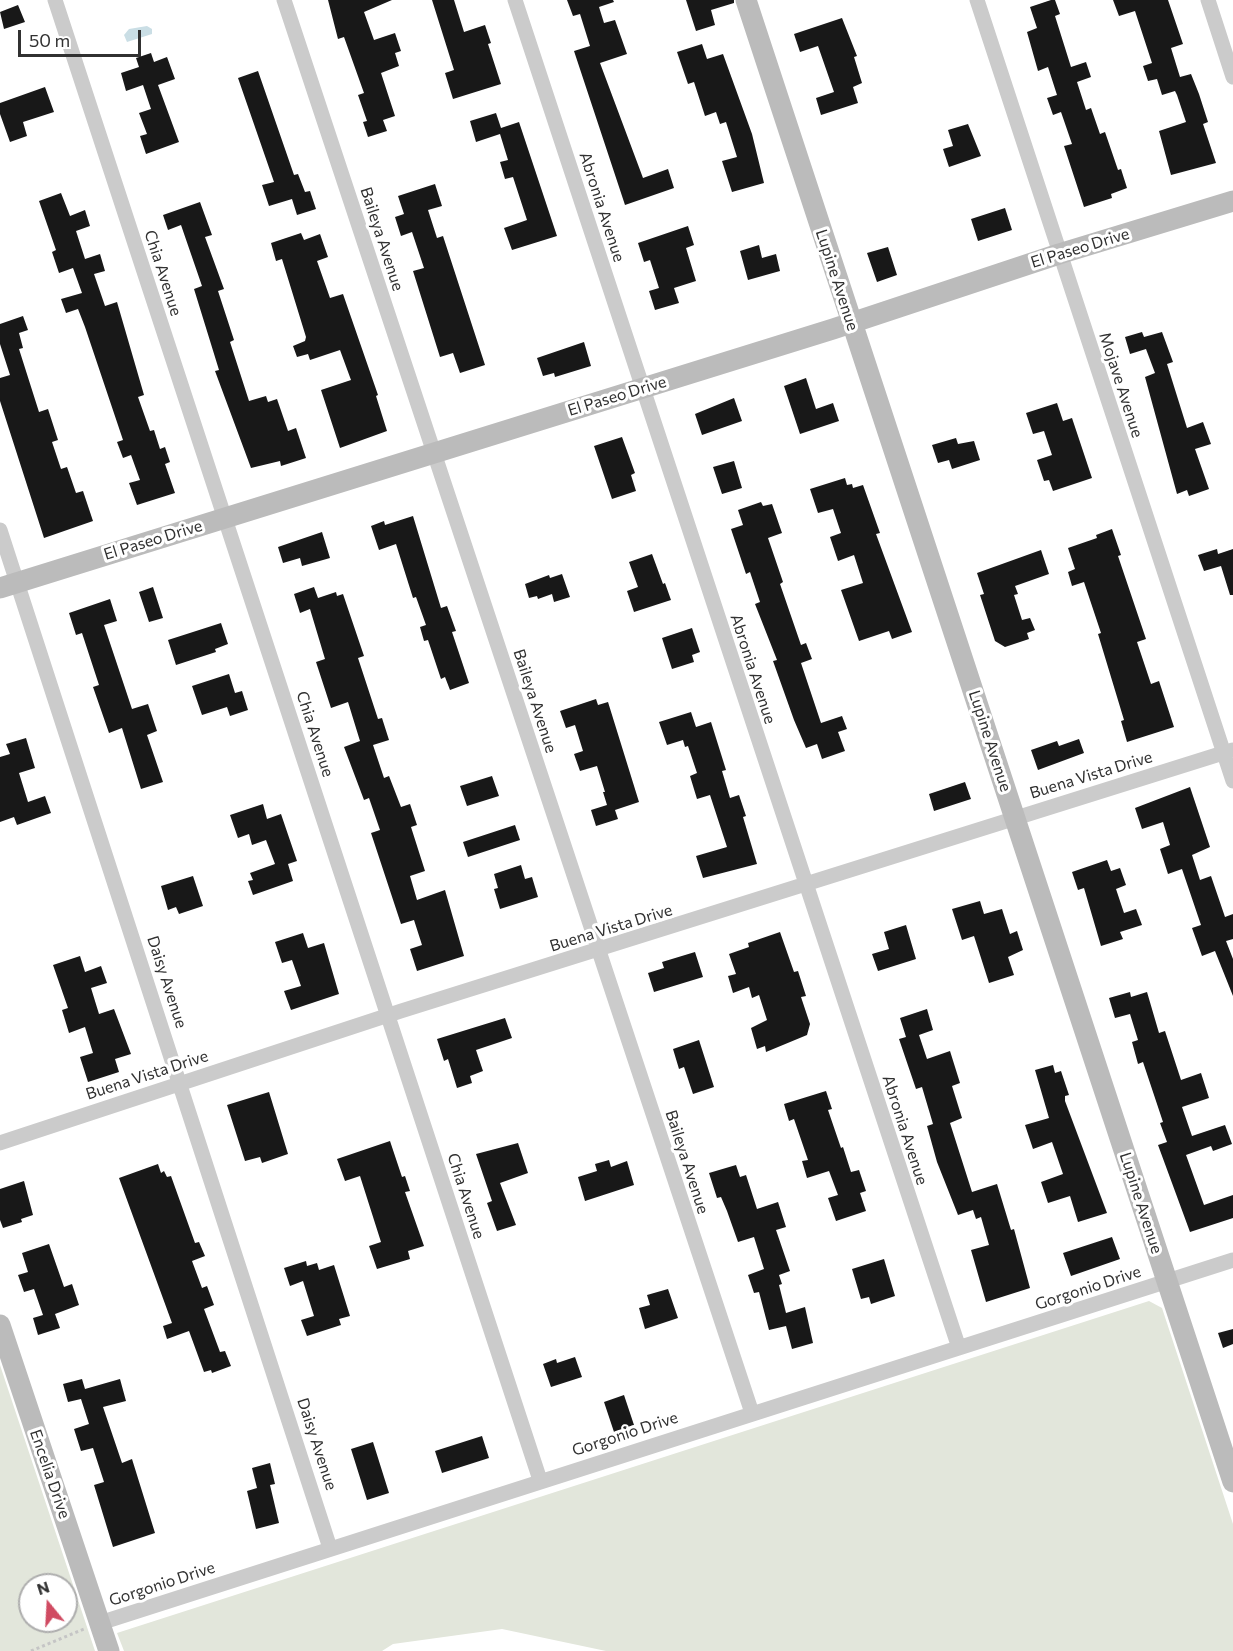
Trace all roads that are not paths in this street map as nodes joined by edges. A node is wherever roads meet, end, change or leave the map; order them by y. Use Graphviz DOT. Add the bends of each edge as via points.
graph roads {
  1 [pos="55,0"];
  2 [pos="284,0"];
  3 [pos="515,0"];
  4 [pos="746,0"];
  5 [pos="977,0"];
  6 [pos="1208,0"];
  7 [pos="1233,77"];
  8 [pos="1233,201"];
  9 [pos="1059,254"];
  10 [pos="852,323"];
  11 [pos="642,388"];
  12 [pos="434,453"];
  13 [pos="225,518"];
  14 [pos="0,530"];
  15 [pos="9,585"];
  16 [pos="1228,752"];
  17 [pos="1233,781"];
  18 [pos="1016,817"];
  19 [pos="806,886"];
  20 [pos="598,950"];
  21 [pos="388,1015"];
  22 [pos="181,1082"];
  23 [pos="0,1143"];
  24 [pos="1233,1260"];
  25 [pos="1167,1281"];
  26 [pos="0,1325"];
  27 [pos="959,1348"];
  28 [pos="752,1413"];
  29 [pos="540,1480"];
  30 [pos="1233,1482"];
  31 [pos="330,1548"];
  32 [pos="100,1623"];
  33 [pos="109,1651"];
  1 -- 13 [label="street, Chia Avenue"];
  2 -- 12 [label="street, Baileya Avenue"];
  3 -- 11 [label="street, Abronia Avenue"];
  4 -- 10 [label="street, Lupine Avenue"];
  5 -- 9 [label="street, Mojave Avenue"];
  6 -- 7 [label="street"];
  8 -- 9 [label="street, El Paseo Drive"];
  9 -- 10 [label="street, El Paseo Drive"];
  9 -- 16 [label="street, Mojave Avenue"];
  10 -- 11 [label="street, El Paseo Drive"];
  10 -- 18 [label="street, Lupine Avenue"];
  11 -- 12 [label="street, El Paseo Drive"];
  11 -- 19 [label="street, Abronia Avenue"];
  12 -- 13 [label="street, El Paseo Drive"];
  12 -- 20 [label="street, Baileya Avenue"];
  13 -- 15 [label="street, El Paseo Drive"];
  13 -- 21 [label="street, Chia Avenue"];
  14 -- 15 [label="street, Daisy Avenue"];
  15 -- 22 [label="street, Daisy Avenue"];
  16 -- 17 [label="street, Mojave Avenue"];
  16 -- 18 [label="street, Buena Vista Drive"];
  18 -- 19 [label="street, Buena Vista Drive"];
  18 -- 25 [label="street, Lupine Avenue"];
  19 -- 20 [label="street, Buena Vista Drive"];
  19 -- 27 [label="street, Abronia Avenue"];
  20 -- 21 [label="street, Buena Vista Drive"];
  20 -- 28 [label="street, Baileya Avenue"];
  21 -- 22 [label="street, Buena Vista Drive"];
  21 -- 29 [label="street, Chia Avenue"];
  22 -- 23 [label="street, Buena Vista Drive"];
  22 -- 31 [label="street, Daisy Avenue"];
  24 -- 25 [label="street, Gorgonio Drive"];
  25 -- 27 [label="street, Gorgonio Drive"];
  25 -- 30 [label="street, Lupine Avenue"];
  26 -- 32 [label="street, Encelia Drive"];
  27 -- 28 [label="street, Gorgonio Drive"];
  28 -- 29 [label="street, Gorgonio Drive"];
  29 -- 31 [label="street, Gorgonio Drive"];
  31 -- 32 [label="street, Gorgonio Drive"];
  32 -- 33 [label="street, Encelia Drive"];
}
